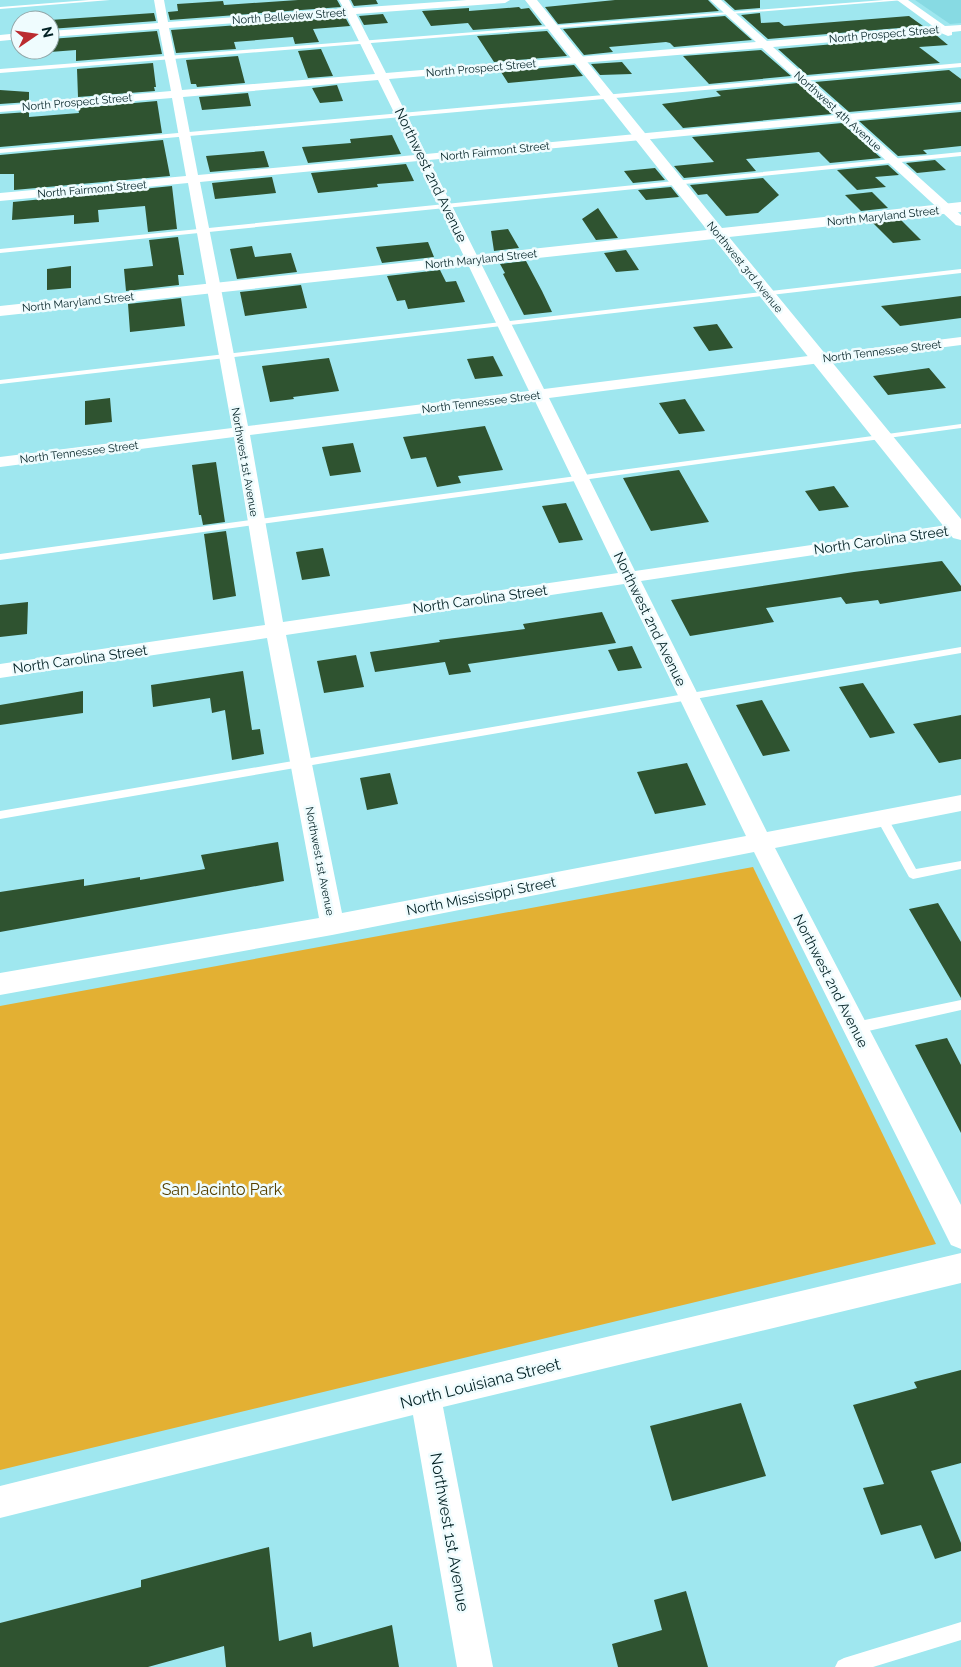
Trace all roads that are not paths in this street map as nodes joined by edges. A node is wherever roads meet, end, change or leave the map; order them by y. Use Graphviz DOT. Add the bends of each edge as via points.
graph roads {
  1 [pos="108,0"];
  2 [pos="159,0"];
  3 [pos="505,0"];
  4 [pos="531,0"];
  5 [pos="715,0"];
  6 [pos="902,0"];
  7 [pos="347,6"];
  8 [pos="0,8"];
  9 [pos="730,13"];
  10 [pos="163,26"];
  11 [pos="554,28"];
  12 [pos="961,28"];
  13 [pos="943,29"];
  14 [pos="60,33"];
  15 [pos="955,38"];
  16 [pos="365,42"];
  17 [pos="764,44"];
  18 [pos="169,58"];
  19 [pos="580,60"];
  20 [pos="961,66"];
  21 [pos="0,71"];
  22 [pos="382,77"];
  23 [pos="803,79"];
  24 [pos="176,94"];
  25 [pos="608,96"];
  26 [pos="961,107"];
  27 [pos="0,109"];
  28 [pos="401,114"];
  29 [pos="846,118"];
  30 [pos="184,135"];
  31 [pos="640,137"];
  32 [pos="0,151"];
  33 [pos="961,154"];
  34 [pos="422,158"];
  35 [pos="893,161"];
  36 [pos="193,179"];
  37 [pos="677,182"];
  38 [pos="0,197"];
  39 [pos="446,206"];
  40 [pos="953,208"];
  41 [pos="961,222"];
  42 [pos="202,230"];
  43 [pos="718,234"];
  44 [pos="0,252"];
  45 [pos="473,260"];
  46 [pos="961,271"];
  47 [pos="213,288"];
  48 [pos="766,293"];
  49 [pos="0,311"];
  50 [pos="504,323"];
  51 [pos="961,341"];
  52 [pos="226,356"];
  53 [pos="819,360"];
  54 [pos="0,382"];
  55 [pos="540,395"];
  56 [pos="961,426"];
  57 [pos="240,432"];
  58 [pos="882,437"];
  59 [pos="0,462"];
  60 [pos="581,479"];
  61 [pos="256,523"];
  62 [pos="960,530"];
  63 [pos="0,557"];
  64 [pos="630,577"];
  65 [pos="275,630"];
  66 [pos="961,650"];
  67 [pos="0,671"];
  68 [pos="688,695"];
  69 [pos="301,764"];
  70 [pos="961,804"];
  71 [pos="0,815"];
  72 [pos="882,818"];
  73 [pos="760,841"];
  74 [pos="961,865"];
  75 [pos="332,925"];
  76 [pos="0,984"];
  77 [pos="961,1005"];
  78 [pos="855,1028"];
  79 [pos="961,1235"];
  80 [pos="961,1268"];
  81 [pos="425,1396"];
  82 [pos="0,1502"];
  83 [pos="961,1631"];
  84 [pos="475,1667"];
  85 [pos="844,1667"];
  1 -- 8 [label="lane"];
  2 -- 10 [label="street, Northwest 1st Avenue"];
  3 -- 7 [label="street, North Belleview Street"];
  4 -- 11 [label="street, Northwest 3rd Avenue"];
  5 -- 9 [label="street, Northwest 4th Avenue"];
  6 -- 9 [label="lane"];
  6 -- 13 [label="street"];
  7 -- 10 [label="street, North Belleview Street"];
  7 -- 16 [label="street, Northwest 2nd Avenue"];
  9 -- 11 [label="lane"];
  9 -- 17 [label="street, Northwest 4th Avenue"];
  10 -- 14 [label="street, North Belleview Street"];
  10 -- 18 [label="street, Northwest 1st Avenue"];
  11 -- 16 [label="lane"];
  11 -- 19 [label="street, Northwest 3rd Avenue"];
  12 -- 13 [label="street, North Prospect Street"];
  13 -- 15 [label="street"];
  13 -- 17 [label="street, North Prospect Street"];
  16 -- 18 [label="lane"];
  16 -- 22 [label="street, Northwest 2nd Avenue"];
  17 -- 19 [label="street, North Prospect Street"];
  17 -- 23 [label="street, Northwest 4th Avenue"];
  18 -- 21 [label="lane"];
  18 -- 24 [label="street, Northwest 1st Avenue"];
  19 -- 22 [label="street, North Prospect Street"];
  19 -- 25 [label="street, Northwest 3rd Avenue"];
  20 -- 23 [label="lane"];
  22 -- 24 [label="street, North Prospect Street"];
  22 -- 28 [label="street, Northwest 2nd Avenue"];
  23 -- 25 [label="lane"];
  23 -- 29 [label="street, Northwest 4th Avenue"];
  24 -- 27 [label="street, North Prospect Street"];
  24 -- 30 [label="street, Northwest 1st Avenue"];
  25 -- 28 [label="lane"];
  25 -- 31 [label="street, Northwest 3rd Avenue"];
  26 -- 29 [label="street, North Fairmont Street"];
  28 -- 30 [label="lane"];
  28 -- 34 [label="street, Northwest 2nd Avenue"];
  29 -- 31 [label="street, North Fairmont Street"];
  29 -- 35 [label="street, Northwest 4th Avenue"];
  30 -- 32 [label="lane"];
  30 -- 36 [label="street, Northwest 1st Avenue"];
  31 -- 34 [label="street, North Fairmont Street"];
  31 -- 37 [label="street, Northwest 3rd Avenue"];
  33 -- 35 [label="lane"];
  34 -- 36 [label="street, North Fairmont Street"];
  34 -- 39 [label="street, Northwest 2nd Avenue"];
  35 -- 37 [label="lane"];
  35 -- 40 [label="street, Northwest 4th Avenue"];
  36 -- 38 [label="street, North Fairmont Street"];
  36 -- 42 [label="street, Northwest 1st Avenue"];
  37 -- 39 [label="lane"];
  37 -- 43 [label="street, Northwest 3rd Avenue"];
  39 -- 42 [label="lane"];
  39 -- 45 [label="street, Northwest 2nd Avenue"];
  40 -- 41 [label="street, Northwest 4th Avenue"];
  40 -- 43 [label="street, North Maryland Street"];
  42 -- 44 [label="lane"];
  42 -- 47 [label="street, Northwest 1st Avenue"];
  43 -- 45 [label="street, North Maryland Street"];
  43 -- 48 [label="street, Northwest 3rd Avenue"];
  45 -- 47 [label="street, North Maryland Street"];
  45 -- 50 [label="street, Northwest 2nd Avenue"];
  46 -- 48 [label="lane"];
  47 -- 49 [label="street, North Maryland Street"];
  47 -- 52 [label="street, Northwest 1st Avenue"];
  48 -- 50 [label="lane"];
  48 -- 53 [label="street, Northwest 3rd Avenue"];
  50 -- 52 [label="lane"];
  50 -- 55 [label="street, Northwest 2nd Avenue"];
  51 -- 53 [label="street, North Tennessee Street"];
  52 -- 54 [label="lane"];
  52 -- 57 [label="street, Northwest 1st Avenue"];
  53 -- 55 [label="street, North Tennessee Street"];
  53 -- 58 [label="street, Northwest 3rd Avenue"];
  55 -- 57 [label="street, North Tennessee Street"];
  55 -- 60 [label="street, Northwest 2nd Avenue"];
  56 -- 58 [label="lane"];
  57 -- 59 [label="street, North Tennessee Street"];
  57 -- 61 [label="street, Northwest 1st Avenue"];
  58 -- 60 [label="lane"];
  58 -- 62 [label="street, Northwest 3rd Avenue"];
  60 -- 61 [label="lane"];
  60 -- 64 [label="street, Northwest 2nd Avenue"];
  61 -- 63 [label="lane"];
  61 -- 65 [label="street, Northwest 1st Avenue"];
  62 -- 64 [label="street, North Carolina Street"];
  64 -- 65 [label="street, North Carolina Street"];
  64 -- 68 [label="street, Northwest 2nd Avenue"];
  65 -- 67 [label="street, North Carolina Street"];
  65 -- 69 [label="street, Northwest 1st Avenue"];
  66 -- 68 [label="lane"];
  68 -- 69 [label="lane"];
  68 -- 73 [label="street, Northwest 2nd Avenue"];
  69 -- 71 [label="lane"];
  69 -- 75 [label="street, Northwest 1st Avenue"];
  70 -- 72 [label="street, North Mississippi Street"];
  72 -- 73 [label="street, North Mississippi Street"];
  72 -- 74 [label="lane" via="914,874"];
  73 -- 75 [label="street, North Mississippi Street"];
  73 -- 78 [label="street, Northwest 2nd Avenue"];
  75 -- 76 [label="street, North Mississippi Street"];
  77 -- 78 [label="lane"];
  78 -- 79 [label="street, Northwest 2nd Avenue"];
  80 -- 81 [label="street, North Louisiana Street"];
  81 -- 82 [label="street, North Louisiana Street"];
  81 -- 84 [label="street, Northwest 1st Avenue"];
  83 -- 85 [label="lane"];
}
